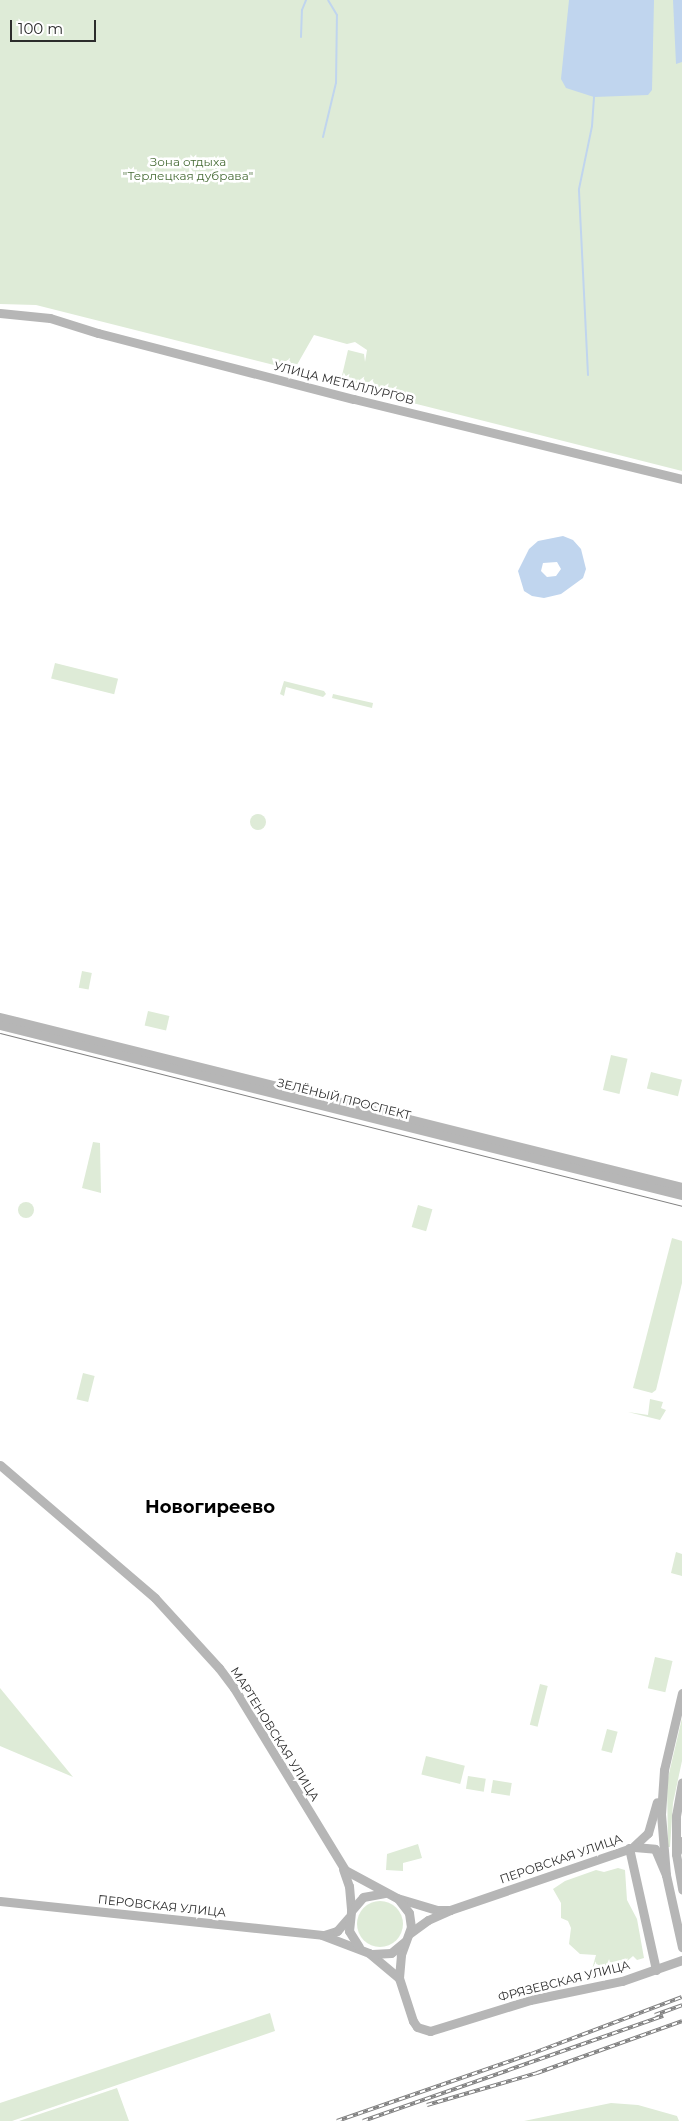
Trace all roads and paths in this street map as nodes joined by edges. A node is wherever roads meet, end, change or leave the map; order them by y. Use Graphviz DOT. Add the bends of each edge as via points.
graph roads {
  1 [pos="0,313"];
  2 [pos="682,479"];
  3 [pos="0,1017"];
  4 [pos="0,1025"];
  5 [pos="682,1187"];
  6 [pos="682,1196"];
  7 [pos="0,1465"];
  8 [pos="682,1693"];
  9 [pos="664,1770"];
  10 [pos="682,1783"];
  11 [pos="682,1841"];
  12 [pos="629,1848"];
  13 [pos="676,1854"];
  14 [pos="341,1864"];
  15 [pos="666,1875"];
  16 [pos="682,1889"];
  17 [pos="394,1896"];
  18 [pos="0,1901"];
  19 [pos="450,1910"];
  20 [pos="350,1914"];
  21 [pos="322,1935"];
  22 [pos="408,1936"];
  23 [pos="682,1947"];
  24 [pos="366,1951"];
  25 [pos="682,1960"];
  26 [pos="656,1970"];
  27 [pos="399,1978"];
  1 -- 2 [label="main road, УЛИЦА МЕТАЛЛУРГОВ" via="50,318 98,334"];
  3 -- 5 [label="main road, ЗЕЛЁНЫЙ ПРОСПЕКТ"];
  4 -- 6 [label="main road, ЗЕЛЁНЫЙ ПРОСПЕКТ"];
  7 -- 14 [label="main road, МАРТЕНОВСКАЯ УЛИЦА" via="148,1591 219,1668 239,1695"];
  8 -- 9 [label="main road"];
  9 -- 12 [label="main road" via="651,1828 640,1842"];
  9 -- 15 [label="main road" via="661,1814"];
  10 -- 13 [label="main road" via="676,1822"];
  11 -- 13 [label="main road"];
  12 -- 15 [label="main road, ПЕРОВСКАЯ УЛИЦА" via="655,1849"];
  12 -- 19 [label="main road, ПЕРОВСКАЯ УЛИЦА"];
  12 -- 26 [label="main road"];
  13 -- 16 [label="main road"];
  14 -- 17 [label="main road" via="350,1874"];
  14 -- 20 [label="main road" via="349,1886"];
  15 -- 23 [label="main road"];
  17 -- 19 [label="main road" via="436,1910"];
  17 -- 20 [label="main road" via="369,1894"];
  17 -- 22 [label="main road" via="409,1913"];
  18 -- 21 [label="main road, ПЕРОВСКАЯ УЛИЦА"];
  19 -- 22 [label="main road, ПЕРОВСКАЯ УЛИЦА" via="428,1920"];
  20 -- 21 [label="main road" via="337,1931"];
  20 -- 24 [label="main road" via="351,1937"];
  21 -- 24 [label="main road, ПЕРОВСКАЯ УЛИЦА"];
  22 -- 24 [label="main road" via="391,1953"];
  22 -- 27 [label="main road" via="399,1962"];
  24 -- 27 [label="main road"];
  25 -- 26 [label="main road, ФРЯЗЕВСКАЯ УЛИЦА"];
  26 -- 27 [label="main road, ФРЯЗЕВСКАЯ УЛИЦА" via="609,1984 530,2000 439,2030 423,2030 413,2021"];
}
